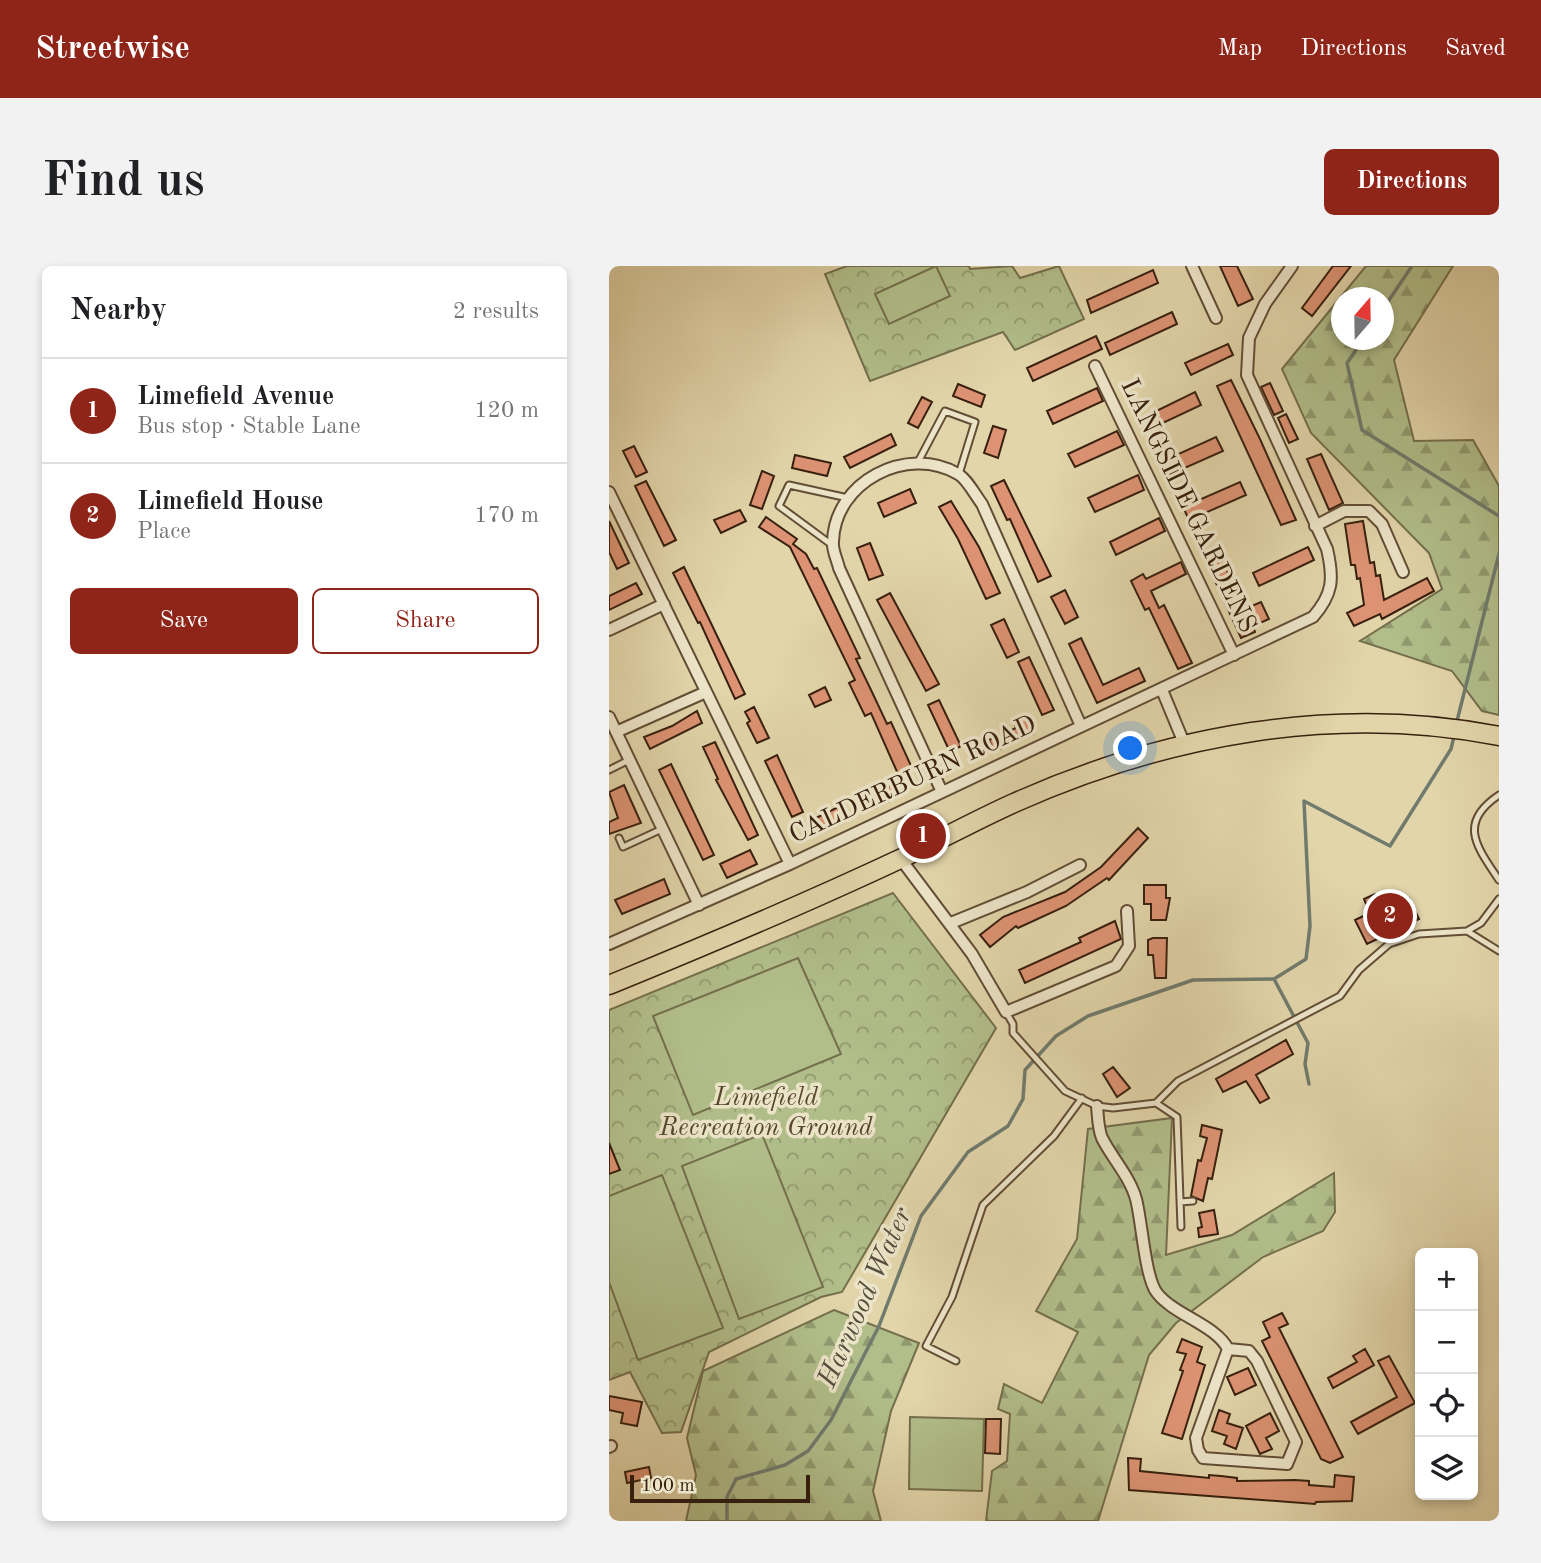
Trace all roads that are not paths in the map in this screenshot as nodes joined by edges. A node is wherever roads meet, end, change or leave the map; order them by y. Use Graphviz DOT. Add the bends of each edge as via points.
graph roads {
  1 [pos="1192,266"];
  2 [pos="1292,266"];
  3 [pos="1216,318"];
  4 [pos="1095,366"];
  5 [pos="918,462"];
  6 [pos="959,474"];
  7 [pos="609,492"];
  8 [pos="848,498"];
  9 [pos="1315,526"];
  10 [pos="832,545"];
  11 [pos="1403,572"];
  12 [pos="664,604"];
  13 [pos="609,630"];
  14 [pos="1234,654"];
  15 [pos="1162,690"];
  16 [pos="706,692"];
  17 [pos="609,718"];
  18 [pos="1081,726"];
  19 [pos="616,732"];
  20 [pos="1499,736"];
  21 [pos="1185,743"];
  22 [pos="629,760"];
  23 [pos="609,770"];
  24 [pos="942,792"];
  25 [pos="1499,795"];
  26 [pos="662,828"];
  27 [pos="619,838"];
  28 [pos="900,858"];
  29 [pos="790,864"];
  30 [pos="1080,865"];
  31 [pos="1499,880"];
  32 [pos="1499,899"];
  33 [pos="699,905"];
  34 [pos="1127,911"];
  35 [pos="951,923"];
  36 [pos="1130,927"];
  37 [pos="1144,928"];
  38 [pos="1467,931"];
  39 [pos="609,944"];
  40 [pos="1499,951"];
  41 [pos="609,985"];
  42 [pos="1006,1012"];
  43 [pos="1082,1098"];
  44 [pos="1156,1103"];
  45 [pos="1097,1106"];
  46 [pos="1179,1202"];
  47 [pos="1193,1202"];
  48 [pos="1181,1227"];
  49 [pos="1228,1349"];
  50 [pos="956,1361"];
  1 -- 3 [label="street"];
  2 -- 9 [label="street, LANGSIDE GARDENS" via="1265,304 1249,338 1247,375"];
  4 -- 14 [label="street, LANGSIDE GARDENS"];
  5 -- 6 [label="street"];
  5 -- 6 [label="lane" via="945,411 975,422"];
  5 -- 8 [label="street" via="880,472"];
  6 -- 18 [label="street" via="982,504"];
  7 -- 12 [label="street"];
  8 -- 10 [label="street" via="838,516"];
  8 -- 10 [label="lane" via="789,485 779,506"];
  9 -- 11 [label="street" via="1345,511 1369,511 1382,524"];
  9 -- 14 [label="street, LANGSIDE GARDENS" via="1333,572 1327,601 1313,617"];
  10 -- 24 [label="street"];
  12 -- 13 [label="street"];
  12 -- 16 [label="street"];
  14 -- 15 [label="street, CALDERBURN ROAD"];
  15 -- 18 [label="street, CALDERBURN ROAD"];
  15 -- 21 [label="street"];
  16 -- 19 [label="street"];
  16 -- 29 [label="street"];
  17 -- 19 [label="street"];
  18 -- 24 [label="street, CALDERBURN ROAD"];
  19 -- 22 [label="street"];
  20 -- 21 [label="main road" via="1442,726 1380,723 1274,728"];
  21 -- 28 [label="main road" via="1015,803"];
  22 -- 23 [label="lane"];
  22 -- 26 [label="street"];
  24 -- 29 [label="street, CALDERBURN ROAD"];
  25 -- 31 [label="lane" via="1474,822 1475,844"];
  26 -- 27 [label="lane" via="623,847"];
  26 -- 33 [label="street"];
  28 -- 35 [label="street"];
  28 -- 41 [label="main road"];
  29 -- 33 [label="street, CALDERBURN ROAD"];
  30 -- 35 [label="street"];
  32 -- 38 [label="lane" via="1481,923"];
  33 -- 39 [label="street, CALDERBURN ROAD"];
  34 -- 36 [label="street"];
  35 -- 42 [label="street"];
  36 -- 37 [label="street"];
  36 -- 42 [label="street" via="1129,946 1116,966"];
  38 -- 40 [label="lane"];
  38 -- 44 [label="lane" via="1419,934 1389,944 1359,970 1340,996 1178,1081"];
  42 -- 43 [label="lane" via="1013,1033 1065,1091"];
  43 -- 45 [label="lane"];
  43 -- 50 [label="lane" via="1054,1136 983,1205 953,1297 926,1346"];
  44 -- 45 [label="lane"];
  44 -- 46 [label="lane" via="1178,1117"];
  45 -- 49 [label="street" via="1101,1135 1135,1195 1149,1275 1157,1293 1217,1334"];
  46 -- 47 [label="lane"];
  46 -- 48 [label="lane"];
  49 -- 49 [label="street" via="1196,1438 1198,1450 1203,1458 1218,1461 1287,1464 1296,1442 1257,1361 1249,1351"];
}
